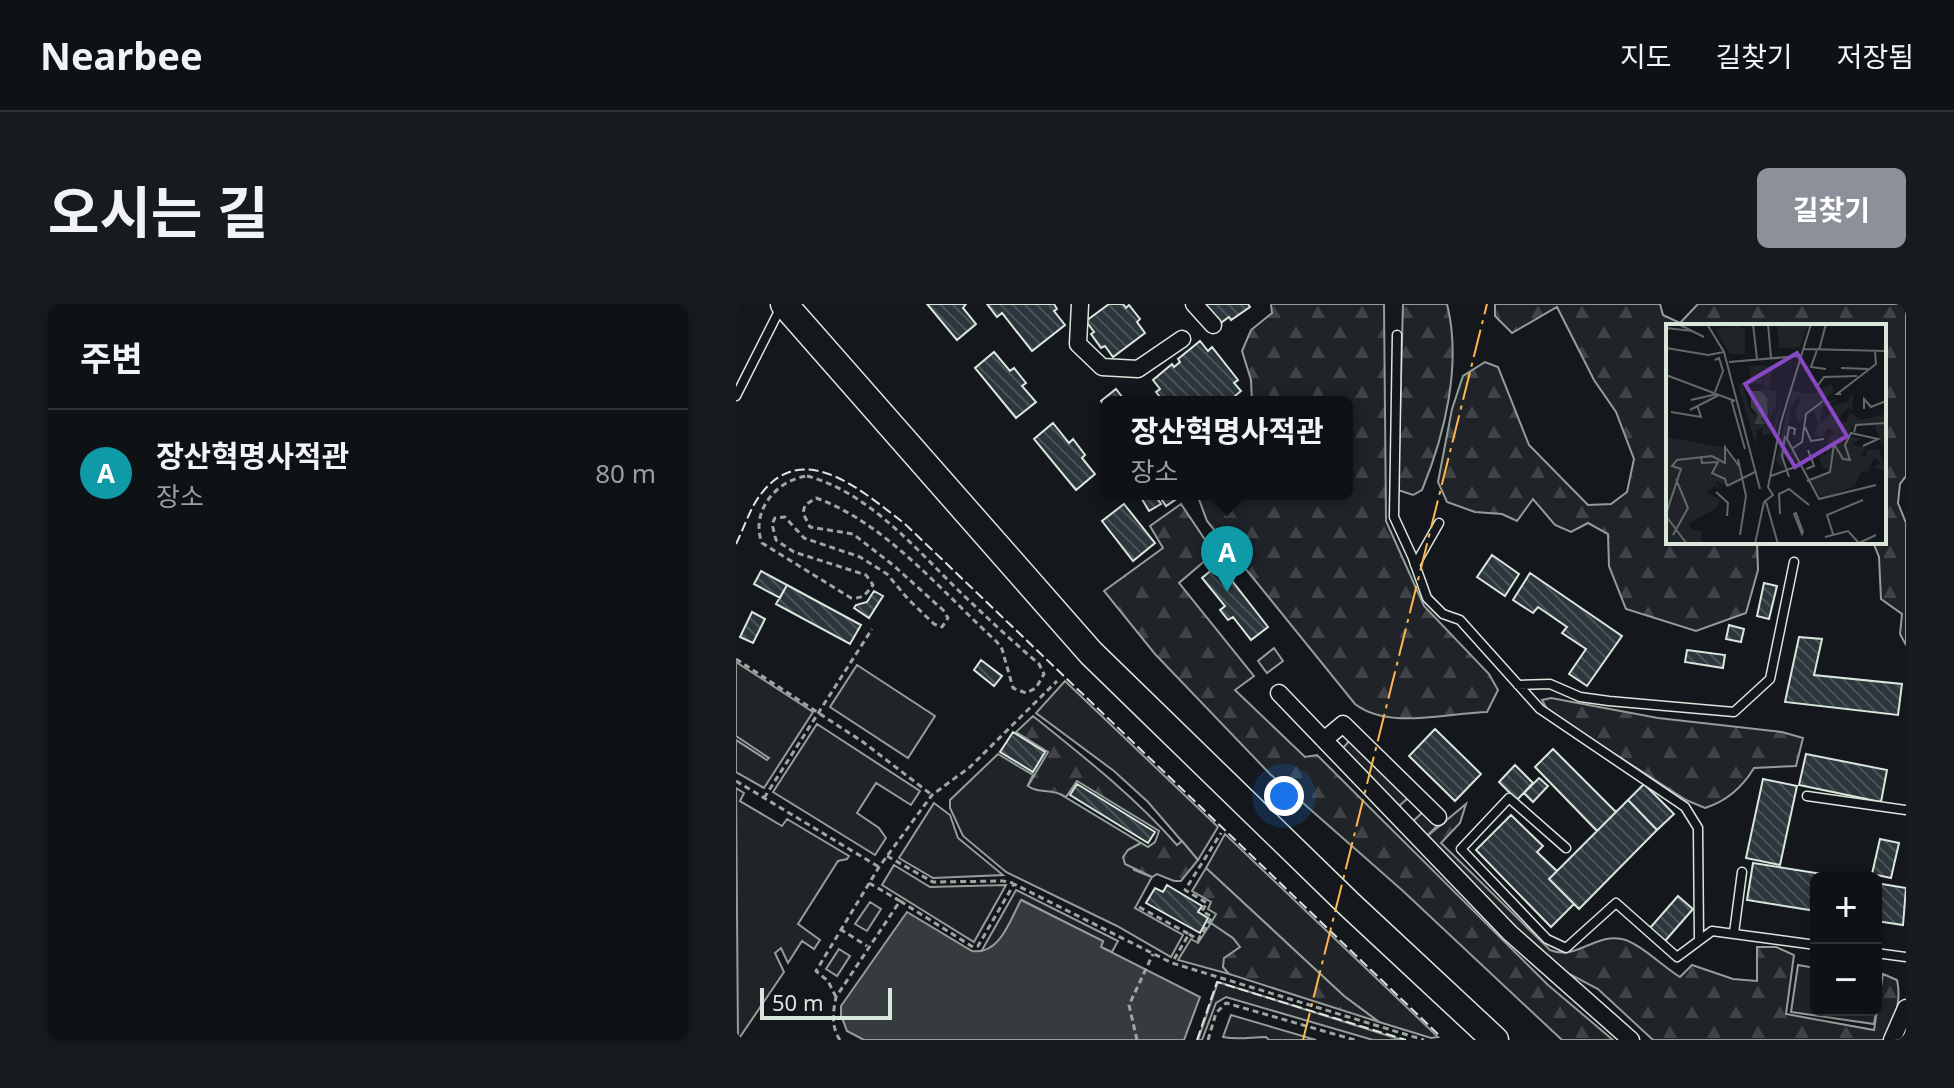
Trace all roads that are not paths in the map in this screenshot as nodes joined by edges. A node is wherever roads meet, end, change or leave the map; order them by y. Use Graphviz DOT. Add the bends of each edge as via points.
graph roads {
  1 [pos="783,304"];
  2 [pos="1080,304"];
  3 [pos="1194,304"];
  4 [pos="1213,325"];
  5 [pos="1397,335"];
  6 [pos="1182,339"];
  7 [pos="736,396"];
  8 [pos="1439,523"];
  9 [pos="1794,562"];
  10 [pos="1415,565"];
  11 [pos="1518,685"];
  12 [pos="1279,693"];
  13 [pos="1324,740"];
  14 [pos="1807,796"];
  15 [pos="1906,810"];
  16 [pos="1438,817"];
  17 [pos="1566,848"];
  18 [pos="1742,872"];
  19 [pos="1734,933"];
  20 [pos="1699,940"];
  21 [pos="1810,944"];
  22 [pos="1882,954"];
  23 [pos="1906,957"];
  24 [pos="1906,1008"];
  25 [pos="1495,1040"];
  26 [pos="1631,1040"];
  27 [pos="1892,1040"];
  1 -- 7 [label="lane"];
  1 -- 25 [label="main road" via="1091,653"];
  2 -- 6 [label="street" via="1078,344 1102,367 1138,369"];
  3 -- 4 [label="street"];
  5 -- 10 [label="lane" via="1394,517"];
  8 -- 10 [label="lane"];
  9 -- 11 [label="lane" via="1770,679 1734,712 1580,697 1550,684"];
  10 -- 11 [label="lane" via="1427,598 1443,614 1460,620"];
  11 -- 20 [label="lane" via="1540,709 1685,807 1698,828"];
  12 -- 13 [label="street"];
  13 -- 16 [label="street" via="1343,724"];
  13 -- 26 [label="street" via="1510,933"];
  14 -- 15 [label="lane"];
  17 -- 20 [label="lane" via="1509,798 1461,849 1547,939 1566,948 1616,903 1677,957"];
  18 -- 19 [label="lane"];
  19 -- 20 [label="lane" via="1712,931"];
  19 -- 21 [label="lane"];
  22 -- 23 [label="lane"];
  24 -- 27 [label="street"];
}
